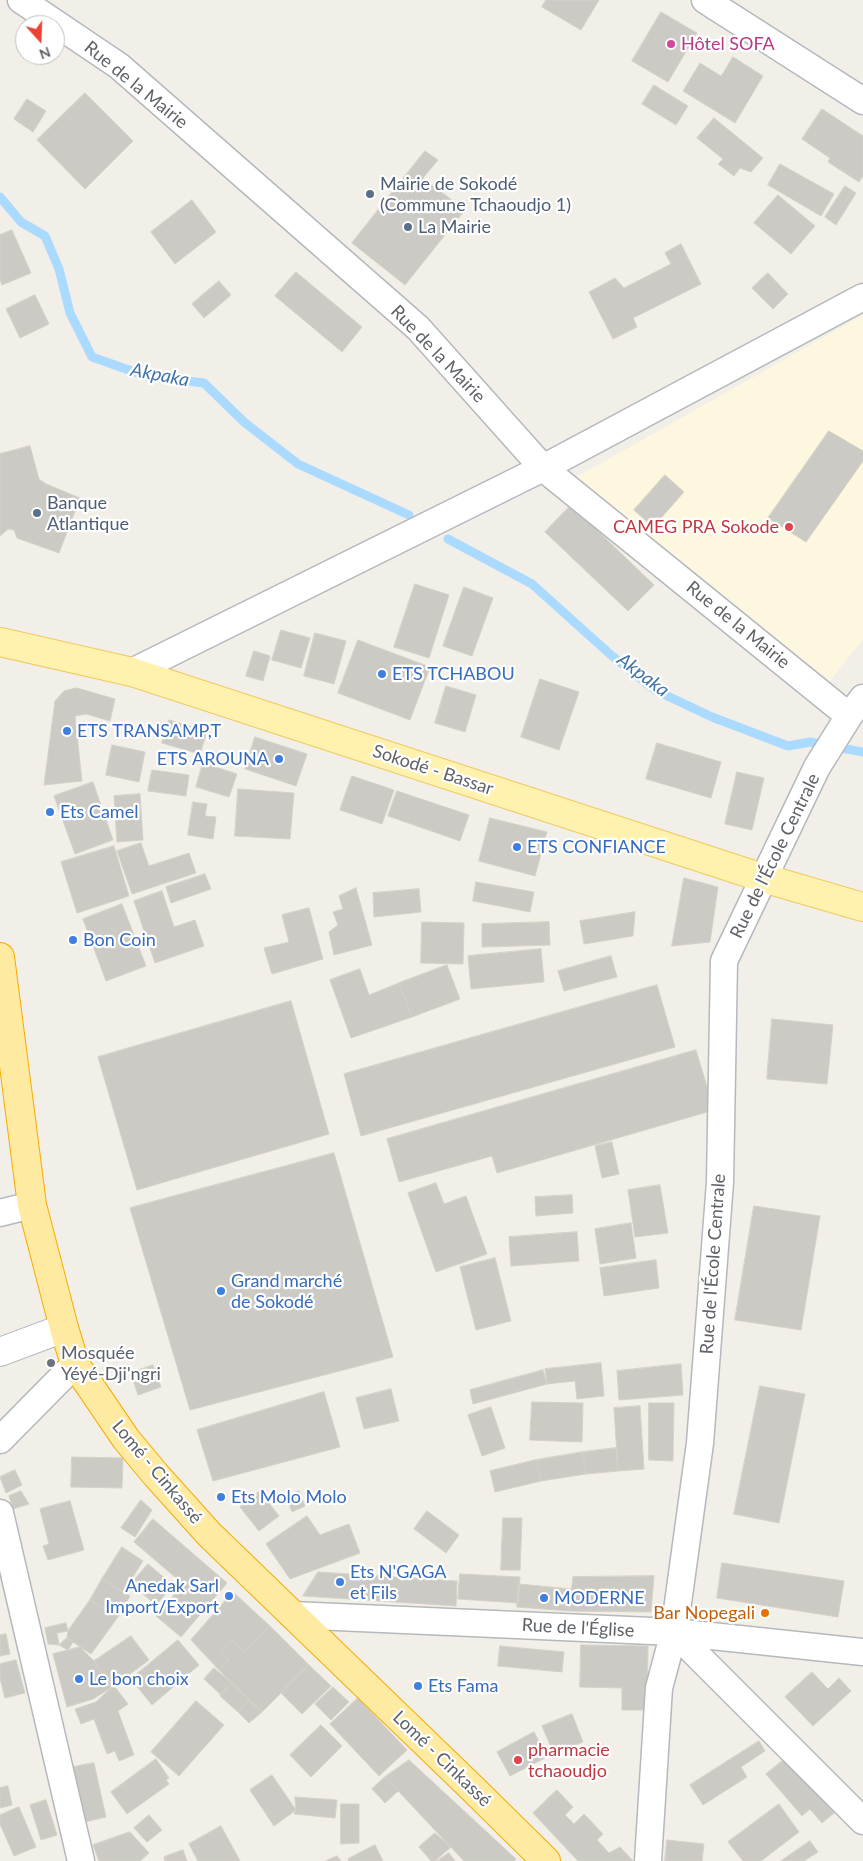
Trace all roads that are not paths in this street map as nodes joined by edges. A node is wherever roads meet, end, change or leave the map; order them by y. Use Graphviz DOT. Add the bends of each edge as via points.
graph roads {
  1 [pos="21,0"];
  2 [pos="705,0"];
  3 [pos="863,101"];
  4 [pos="863,297"];
  5 [pos="543,468"];
  6 [pos="0,642"];
  7 [pos="132,672"];
  8 [pos="850,715"];
  9 [pos="763,878"];
  10 [pos="863,907"];
  11 [pos="0,957"];
  12 [pos="32,1205"];
  13 [pos="0,1213"];
  14 [pos="64,1328"];
  15 [pos="0,1352"];
  16 [pos="75,1364"];
  17 [pos="0,1440"];
  18 [pos="0,1514"];
  19 [pos="292,1614"];
  20 [pos="674,1632"];
  21 [pos="863,1652"];
  22 [pos="863,1821"];
  23 [pos="80,1861"];
  24 [pos="546,1861"];
  25 [pos="648,1861"];
  1 -- 5 [label="street, Rue de la Mairie" via="119,66 418,328"];
  2 -- 3 [label="street"];
  4 -- 5 [label="street"];
  5 -- 7 [label="street"];
  5 -- 8 [label="street, Rue de la Mairie"];
  6 -- 7 [label="main road, Sokodé - Bassar"];
  7 -- 9 [label="main road, Sokodé - Bassar"];
  8 -- 9 [label="street, Rue de l'École Centrale" via="817,767"];
  9 -- 10 [label="main road, Sokodé - Bassar"];
  9 -- 20 [label="street, Rue de l'École Centrale" via="724,961 720,1182 700,1443"];
  11 -- 12 [label="highway, Lomé - Cinkassé"];
  12 -- 13 [label="street"];
  12 -- 14 [label="highway, Lomé - Cinkassé"];
  14 -- 15 [label="main road"];
  14 -- 16 [label="highway, Lomé - Cinkassé"];
  16 -- 17 [label="street"];
  16 -- 19 [label="highway, Lomé - Cinkassé" via="126,1440 156,1476 209,1534"];
  18 -- 23 [label="street"];
  19 -- 20 [label="street, Rue de l'Église"];
  19 -- 24 [label="highway, Lomé - Cinkassé"];
  20 -- 21 [label="street, Rue de l'Église"];
  20 -- 22 [label="street"];
  20 -- 25 [label="street, Rue de l'École Centrale" via="659,1688"];
}
